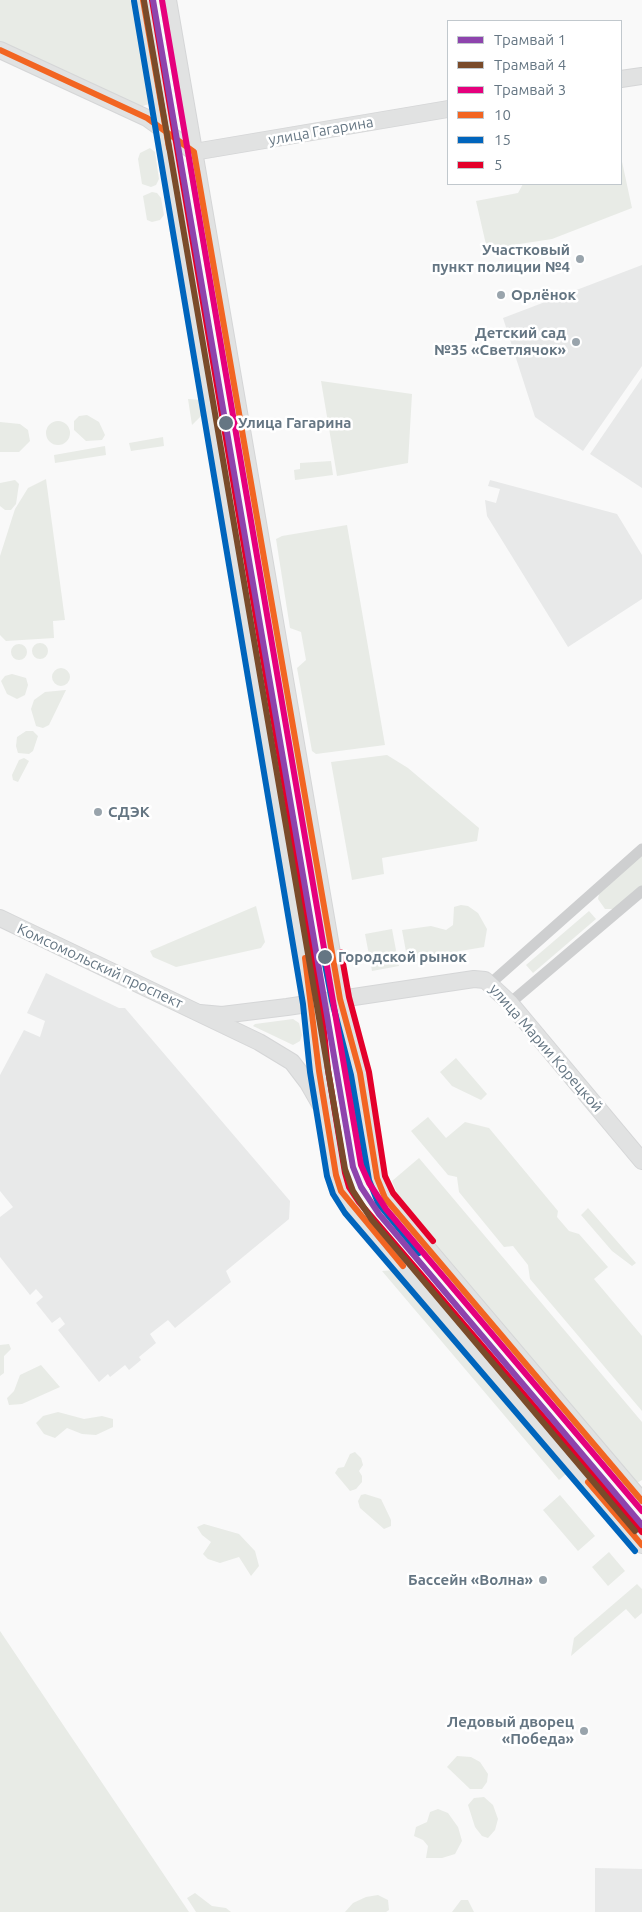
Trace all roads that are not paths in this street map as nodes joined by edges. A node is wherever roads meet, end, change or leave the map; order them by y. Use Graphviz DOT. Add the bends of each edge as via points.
graph roads {
  1 [pos="143,0"];
  2 [pos="168,0"];
  3 [pos="0,50"];
  4 [pos="642,76"];
  5 [pos="622,79"];
  6 [pos="447,109"];
  7 [pos="166,132"];
  8 [pos="194,152"];
  9 [pos="642,849"];
  10 [pos="642,891"];
  11 [pos="0,918"];
  12 [pos="491,982"];
  13 [pos="340,999"];
  14 [pos="510,1003"];
  15 [pos="312,1004"];
  16 [pos="200,1013"];
  17 [pos="326,1114"];
  18 [pos="642,1161"];
  19 [pos="642,1501"];
  20 [pos="642,1544"];
  1 -- 7 [label="main road"];
  2 -- 8 [label="main road"];
  3 -- 7 [label="main road" via="147,118"];
  4 -- 5 [label="main road"];
  6 -- 8 [label="main road, улица Гагарина"];
  7 -- 8 [label="main road"];
  7 -- 15 [label="main road"];
  8 -- 13 [label="main road"];
  9 -- 12 [label="street"];
  10 -- 14 [label="street"];
  11 -- 16 [label="main road, Комсомольский проспект"];
  12 -- 13 [label="main road, улица Марии Корецкой" via="474,980"];
  12 -- 14 [label="main road, улица Марии Корецкой"];
  13 -- 15 [label="main road, улица Марии Корецкой"];
  13 -- 19 [label="main road" via="360,1073 377,1178 385,1198"];
  14 -- 18 [label="main road, улица Марии Корецкой"];
  15 -- 16 [label="main road, Комсомольский проспект" via="222,1015"];
  15 -- 17 [label="main road"];
  16 -- 17 [label="main road, Комсомольский проспект" via="292,1062"];
  17 -- 20 [label="main road" via="336,1175 341,1191 352,1207"];
}
